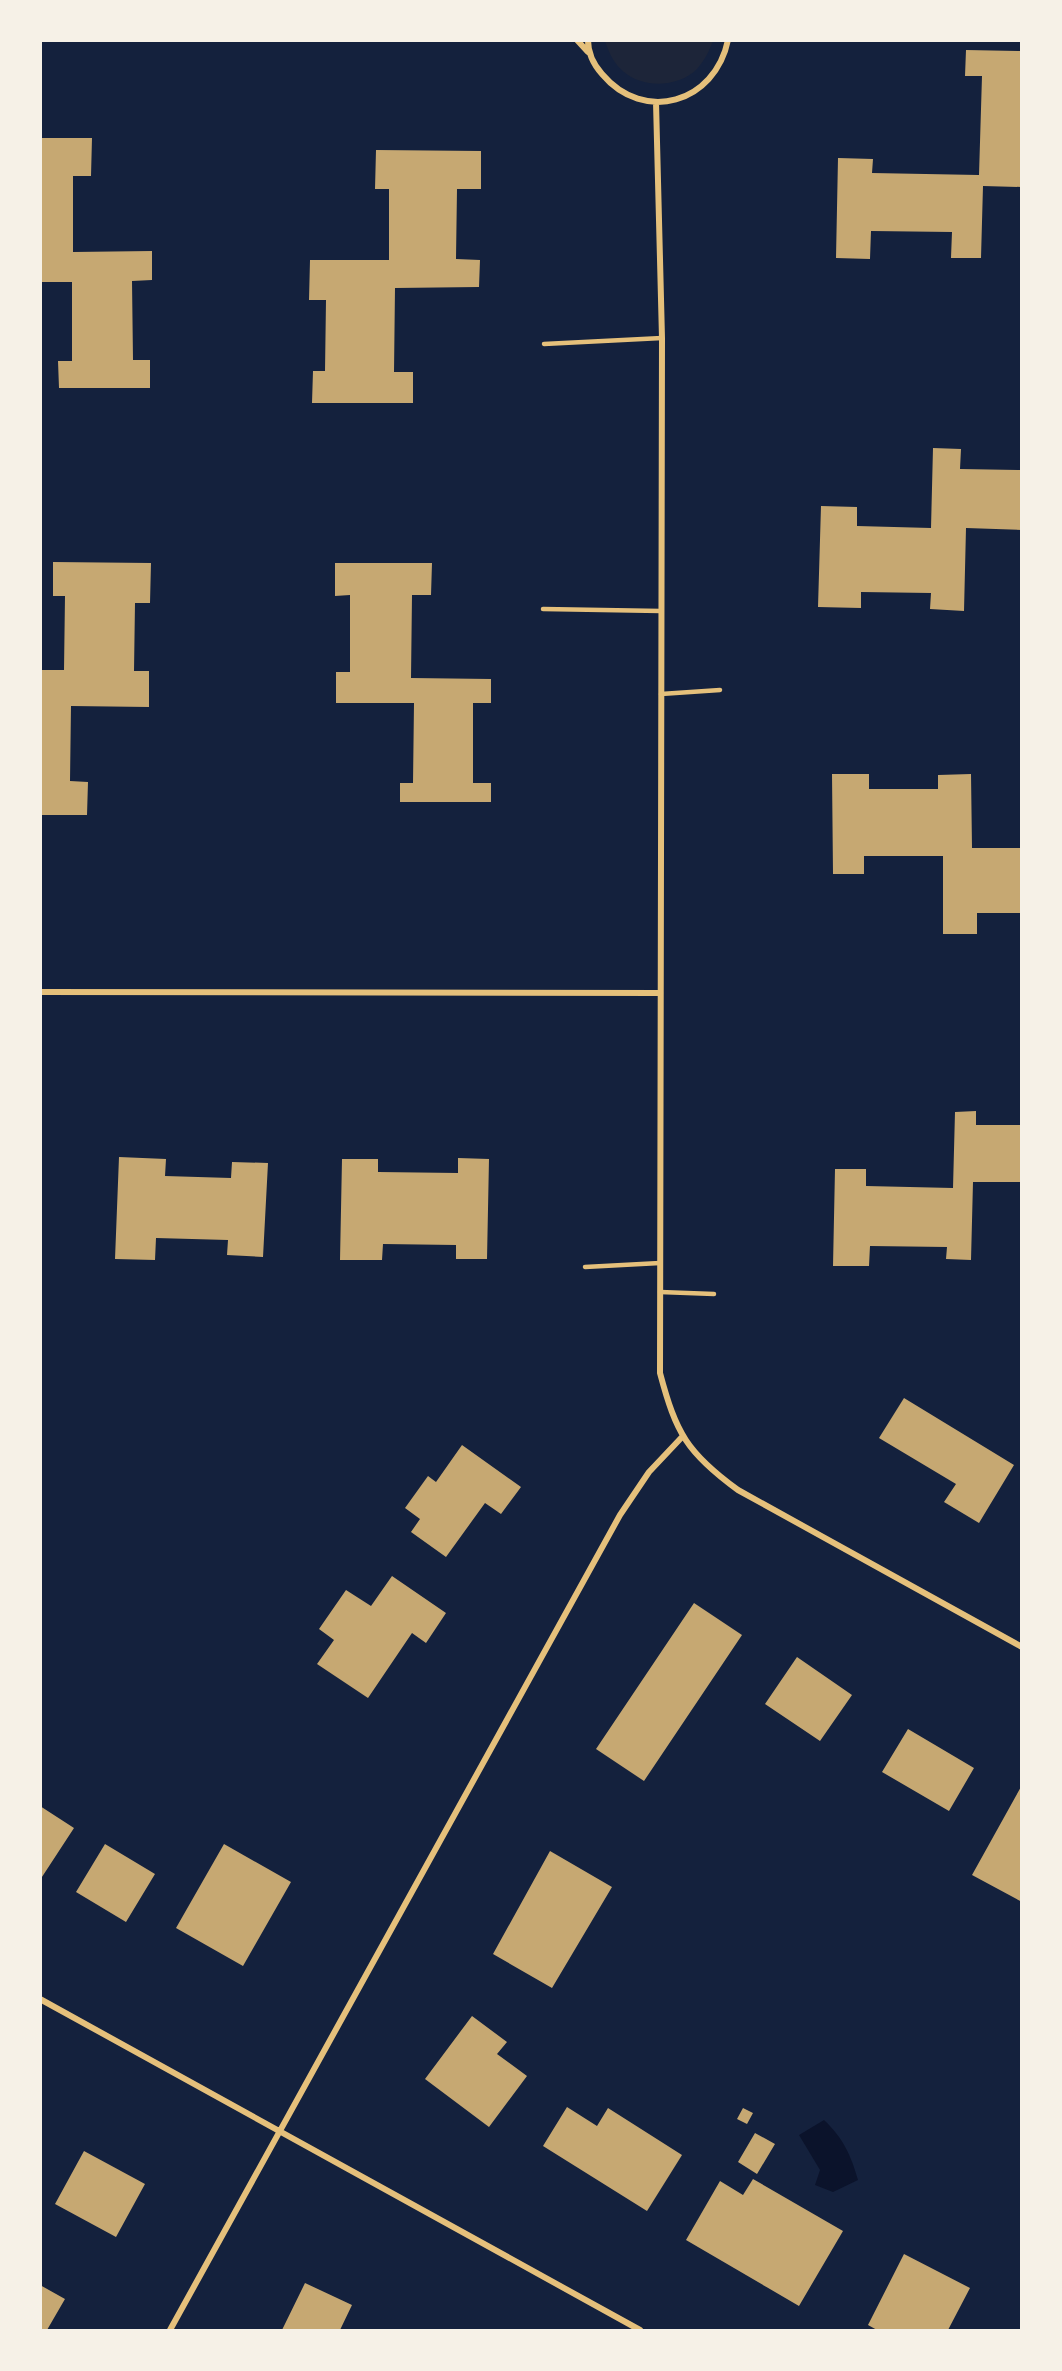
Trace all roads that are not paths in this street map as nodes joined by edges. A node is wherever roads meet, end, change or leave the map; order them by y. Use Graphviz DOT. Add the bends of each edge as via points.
graph roads {
  1 [pos="577,40"];
  2 [pos="588,40"];
  3 [pos="728,40"];
  4 [pos="591,54"];
  5 [pos="656,102"];
  6 [pos="662,338"];
  7 [pos="544,344"];
  8 [pos="543,609"];
  9 [pos="661,611"];
  10 [pos="720,690"];
  11 [pos="661,694"];
  12 [pos="40,992"];
  13 [pos="660,993"];
  14 [pos="660,1263"];
  15 [pos="585,1267"];
  16 [pos="660,1292"];
  17 [pos="714,1294"];
  18 [pos="682,1437"];
  19 [pos="1022,1647"];
  20 [pos="40,1999"];
  21 [pos="279,2132"];
  22 [pos="170,2331"];
  23 [pos="640,2331"];
  1 -- 4 [label="street"];
  2 -- 4 [label="street"];
  3 -- 5 [label="street" via="725,57 698,90 677,100"];
  4 -- 5 [label="street" via="612,86 632,97"];
  5 -- 6 [label="street"];
  6 -- 7 [label="lane"];
  6 -- 9 [label="street"];
  8 -- 9 [label="lane"];
  9 -- 11 [label="street"];
  10 -- 11 [label="lane"];
  11 -- 13 [label="street"];
  12 -- 13 [label="street"];
  13 -- 14 [label="street"];
  14 -- 15 [label="lane"];
  14 -- 16 [label="street"];
  16 -- 17 [label="lane"];
  16 -- 18 [label="street" via="660,1373 670,1413"];
  18 -- 19 [label="street" via="707,1467 738,1490"];
  18 -- 21 [label="street" via="649,1472 620,1515"];
  20 -- 21 [label="street"];
  21 -- 22 [label="street"];
  21 -- 23 [label="street"];
}
